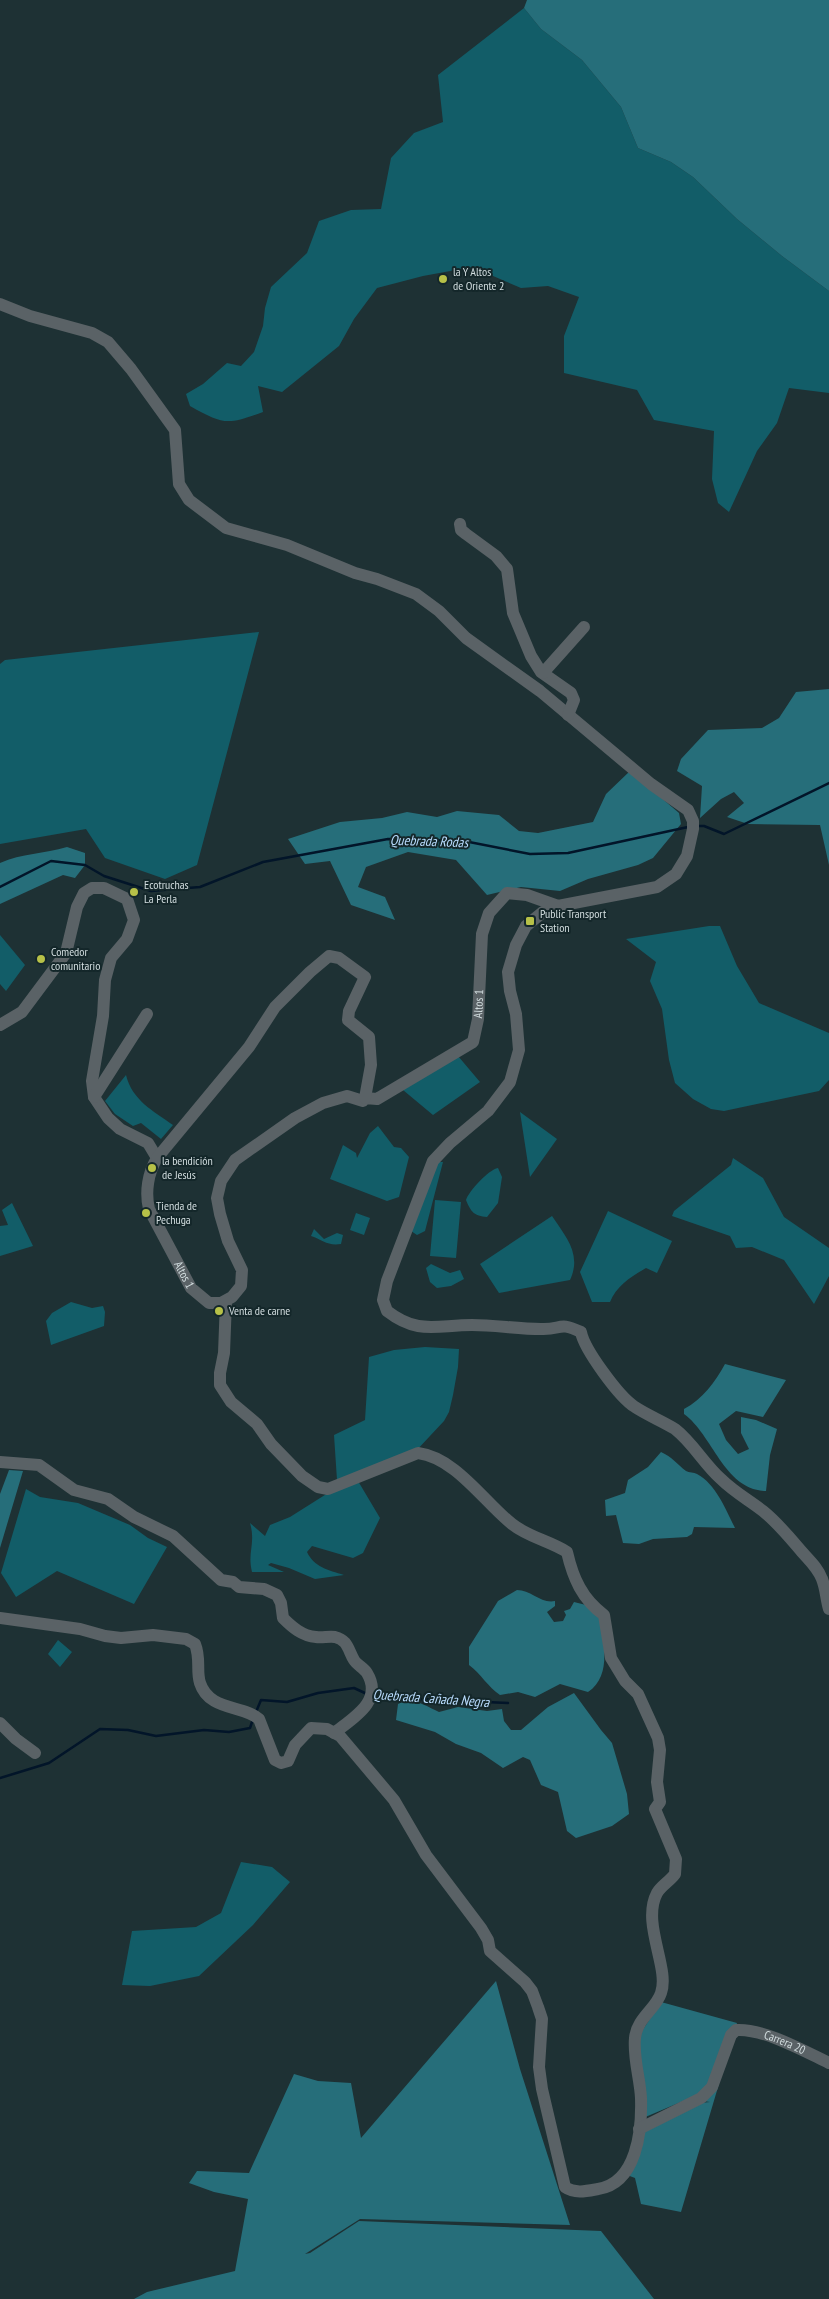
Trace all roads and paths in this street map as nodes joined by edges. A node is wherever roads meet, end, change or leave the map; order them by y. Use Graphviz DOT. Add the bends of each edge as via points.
graph roads {
  1 [pos="0,304"];
  2 [pos="460,524"];
  3 [pos="584,627"];
  4 [pos="543,674"];
  5 [pos="568,714"];
  6 [pos="558,906"];
  7 [pos="147,1014"];
  8 [pos="0,1025"];
  9 [pos="94,1097"];
  10 [pos="365,1098"];
  11 [pos="157,1158"];
  12 [pos="226,1301"];
  13 [pos="0,1462"];
  14 [pos="829,1609"];
  15 [pos="0,1618"];
  16 [pos="0,1723"];
  17 [pos="334,1733"];
  18 [pos="35,1753"];
  19 [pos="829,2063"];
  20 [pos="639,2129"];
  1 -- 5 [label="street" via="92,333 108,342 176,430 179,484 189,500 226,528 287,545 416,594 466,638"];
  2 -- 4 [label="street" via="461,530 496,556 507,569 513,614 531,656"];
  3 -- 4 [label="street"];
  4 -- 5 [label="street" via="574,700"];
  5 -- 6 [label="street" via="651,784 688,810 693,825 687,856 676,874 657,887"];
  6 -- 10 [label="street, Altos 1" via="527,894 508,893 489,913 482,934 478,1019 473,1042 377,1098"];
  6 -- 14 [label="street" via="542,912 526,926 508,972 519,1050 510,1082 488,1112 433,1161 384,1290 387,1311 410,1326 471,1325 543,1330 566,1325 582,1332 583,1342 591,1350 596,1364 624,1398 690,1442 729,1488 772,1519 815,1566"];
  7 -- 9 [label="street"];
  8 -- 9 [label="street" via="22,1012 66,953 77,907 84,893 92,888 104,888 127,899 134,920 128,939 111,958 105,980 92,1081"];
  9 -- 11 [label="street" via="108,1118 120,1129 148,1143"];
  10 -- 11 [label="street" via="371,1065 369,1037 348,1020 365,977 339,958 329,956 275,1007 249,1047"];
  10 -- 12 [label="street, Altos 1" via="363,1101 347,1096 322,1103 235,1160 221,1181 217,1198 228,1241 242,1270 241,1286"];
  11 -- 12 [label="street, Altos 1" via="152,1166 146,1196 157,1228 191,1288 208,1303"];
  12 -- 20 [label="street" via="220,1385 231,1402 257,1424 271,1444 302,1476 318,1487 328,1489 418,1453 434,1456 479,1491 513,1525 568,1552 582,1593 589,1604 604,1615 611,1658 625,1681 638,1694 658,1738 660,1802 654,1810 676,1859 675,1874 657,1891 652,1906 653,1932 663,1980 661,1994 643,2017 635,2036 641,2099"];
  13 -- 17 [label="street" via="39,1465 74,1490 108,1499 134,1517 173,1536 221,1580 264,1589 277,1596 283,1618 303,1634 336,1637 346,1643 354,1661 367,1672 373,1687 365,1708"];
  15 -- 17 [label="street" via="121,1638 154,1635 186,1639 195,1644 200,1655 199,1679 205,1692 228,1708 256,1717 275,1760 281,1763 288,1761 295,1745 311,1728"];
  16 -- 18 [label="street"];
  17 -- 20 [label="street" via="394,1800 426,1855 481,1928 490,1951 532,1991 542,2019 539,2067 542,2089 565,2187 581,2192 601,2189 623,2175 635,2155"];
  19 -- 20 [label="street, Carrera 20" via="750,2030 736,2030 731,2035 712,2087 701,2098"];
}
